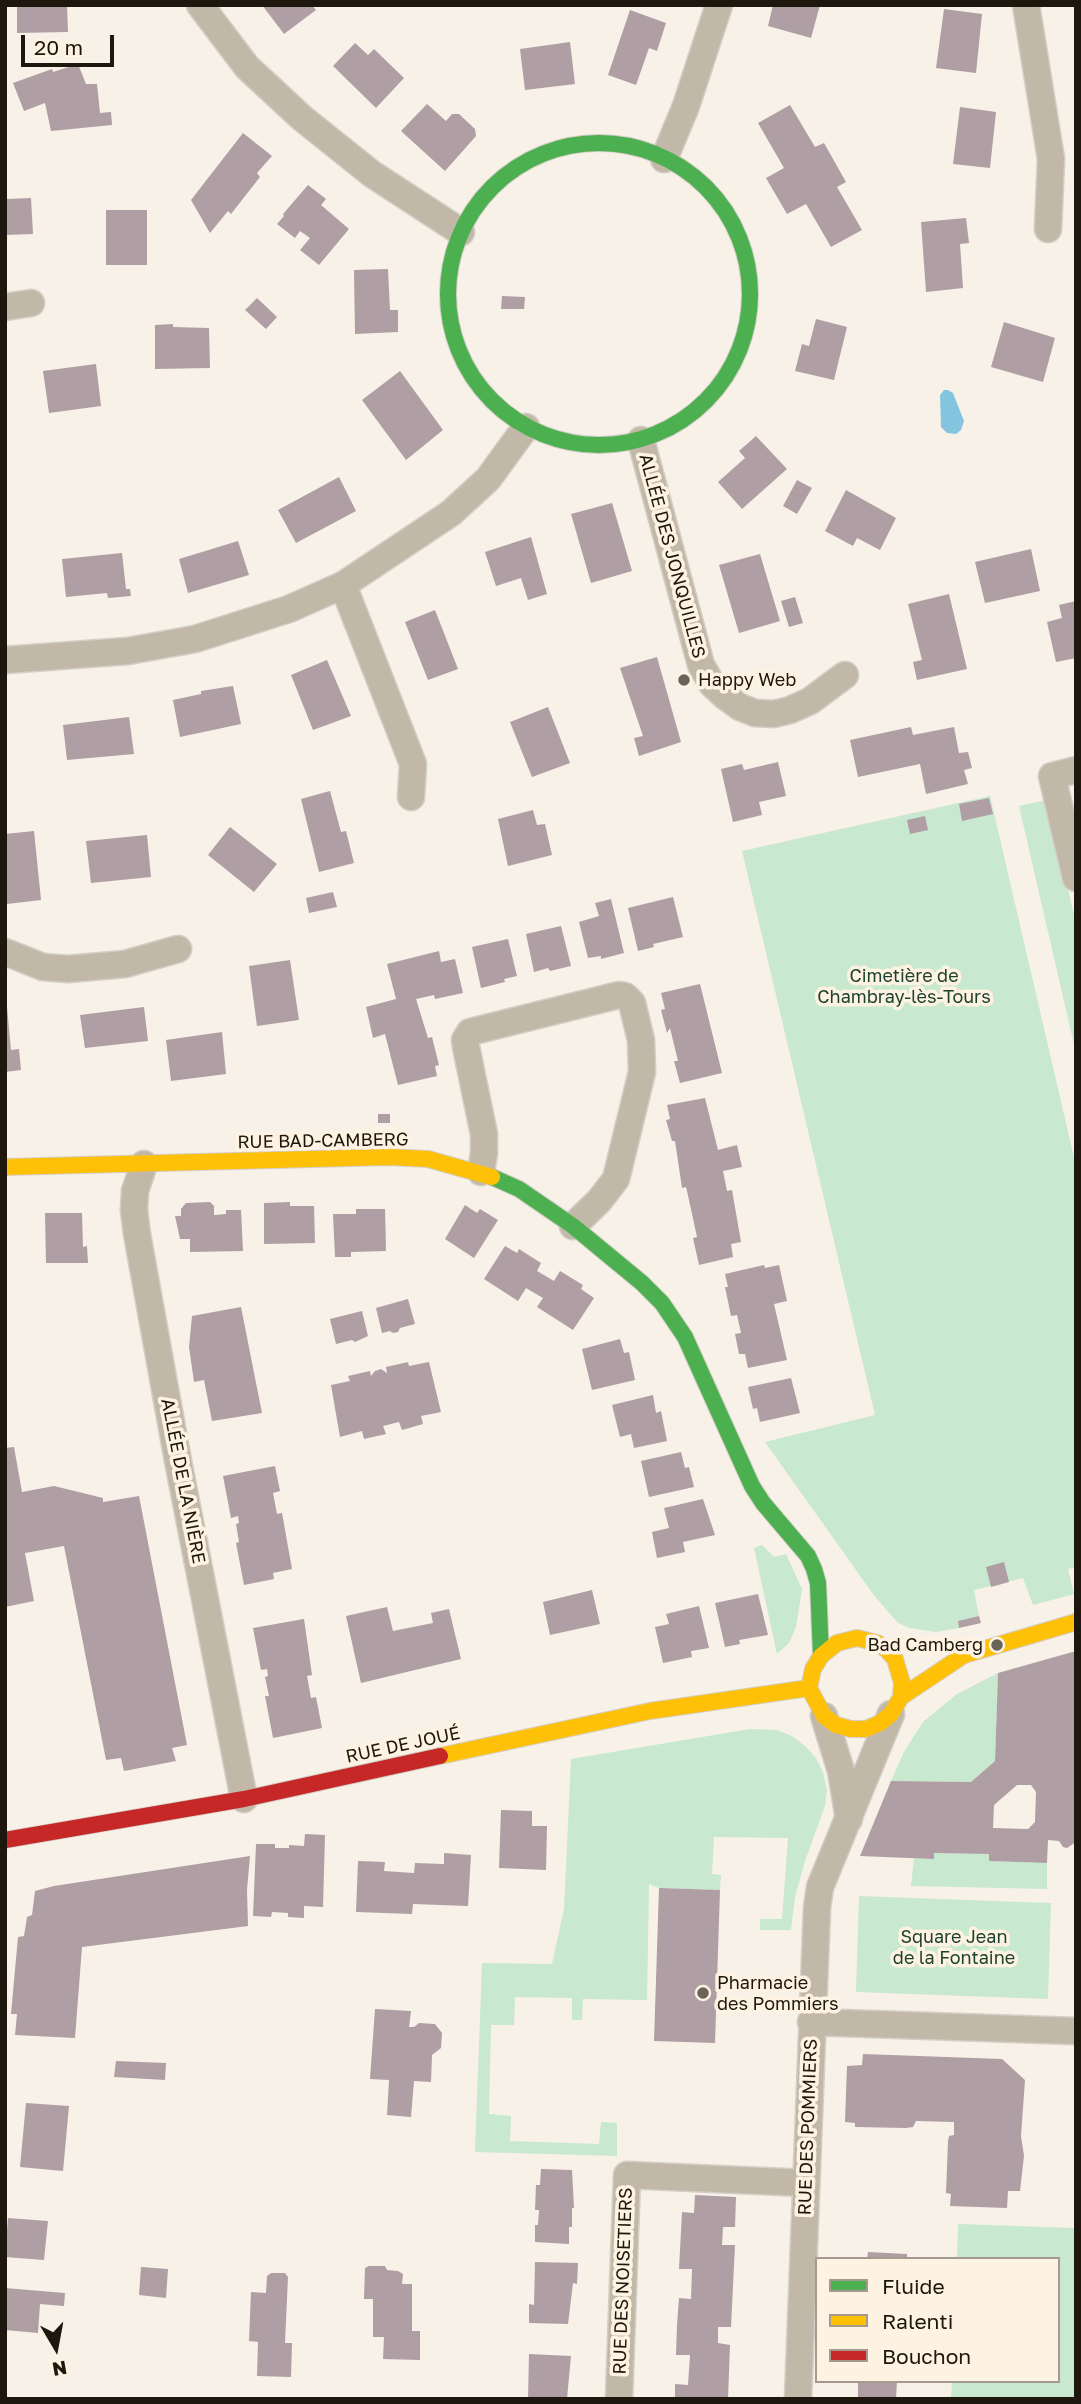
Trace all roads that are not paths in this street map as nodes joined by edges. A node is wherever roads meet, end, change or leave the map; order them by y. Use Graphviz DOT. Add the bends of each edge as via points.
graph roads {
  1 [pos="200,5"];
  2 [pos="719,5"];
  3 [pos="1026,5"];
  4 [pos="664,159"];
  5 [pos="1048,229"];
  6 [pos="461,232"];
  7 [pos="526,427"];
  8 [pos="641,440"];
  9 [pos="343,585"];
  10 [pos="5,660"];
  11 [pos="845,675"];
  12 [pos="1076,770"];
  13 [pos="411,797"];
  14 [pos="1076,878"];
  15 [pos="178,949"];
  16 [pos="5,952"];
  17 [pos="144,1164"];
  18 [pos="5,1167"];
  19 [pos="481,1172"];
  20 [pos="573,1226"];
  21 [pos="1076,1622"];
  22 [pos="886,1649"];
  23 [pos="910,1651"];
  24 [pos="934,1653"];
  25 [pos="821,1656"];
  26 [pos="964,1656"];
  27 [pos="809,1688"];
  28 [pos="896,1705"];
  29 [pos="824,1716"];
  30 [pos="244,1799"];
  31 [pos="849,1821"];
  32 [pos="5,1840"];
  33 [pos="811,2022"];
  34 [pos="1076,2031"];
  35 [pos="806,2183"];
  36 [pos="619,2399"];
  37 [pos="798,2399"];
  1 -- 6 [label="street" via="247,67 302,118 372,174"];
  2 -- 4 [label="street"];
  3 -- 5 [label="street" via="1051,159"];
  4 -- 6 [label="street" via="635,147 591,143 548,151 509,172 477,203"];
  4 -- 8 [label="street" via="710,191 735,228 748,269 749,313 738,355 714,393 681,422"];
  6 -- 7 [label="street" via="447,285 450,330 467,372 496,406"];
  7 -- 8 [label="street" via="568,443 605,446"];
  7 -- 9 [label="street" via="488,479 451,513"];
  8 -- 11 [label="street, ALLÉE DES JONQUILLES" via="701,665 712,684 740,707 774,713 810,701"];
  9 -- 10 [label="street" via="289,609 195,639 128,651"];
  9 -- 13 [label="street" via="413,764"];
  12 -- 14 [label="street" via="1052,776"];
  15 -- 16 [label="street" via="125,964 68,969 43,967"];
  17 -- 18 [label="street, RUE BAD-CAMBERG"];
  17 -- 19 [label="street, RUE BAD-CAMBERG" via="388,1157 428,1159"];
  17 -- 30 [label="street, ALLÉE DE LA NIÈRE" via="135,1191 137,1234"];
  19 -- 20 [label="street, RUE BAD-CAMBERG" via="519,1189"];
  19 -- 20 [label="street" via="484,1134 465,1040 470,1032 625,996 632,1003 641,1040 642,1072 615,1179"];
  20 -- 25 [label="street, RUE BAD-CAMBERG" via="642,1283 685,1337 752,1486 814,1569"];
  21 -- 26 [label="street"];
  22 -- 23 [label="street"];
  22 -- 25 [label="street" via="857,1638 837,1643"];
  22 -- 28 [label="street" via="900,1670"];
  24 -- 26 [label="street"];
  25 -- 27 [label="street"];
  26 -- 28 [label="street"];
  27 -- 29 [label="street"];
  27 -- 30 [label="street, RUE DE JOUÉ" via="650,1711"];
  28 -- 29 [label="street" via="880,1723 866,1729 836,1725"];
  28 -- 31 [label="street, RUE DES POMMIERS"];
  29 -- 31 [label="street" via="841,1771"];
  30 -- 32 [label="street, RUE DE JOUÉ"];
  31 -- 33 [label="street, RUE DES POMMIERS" via="820,1887"];
  33 -- 34 [label="street"];
  33 -- 35 [label="street, RUE DES POMMIERS"];
  35 -- 36 [label="street, RUE DES NOISETIERS" via="627,2175"];
  35 -- 37 [label="street, RUE DES POMMIERS"];
}
